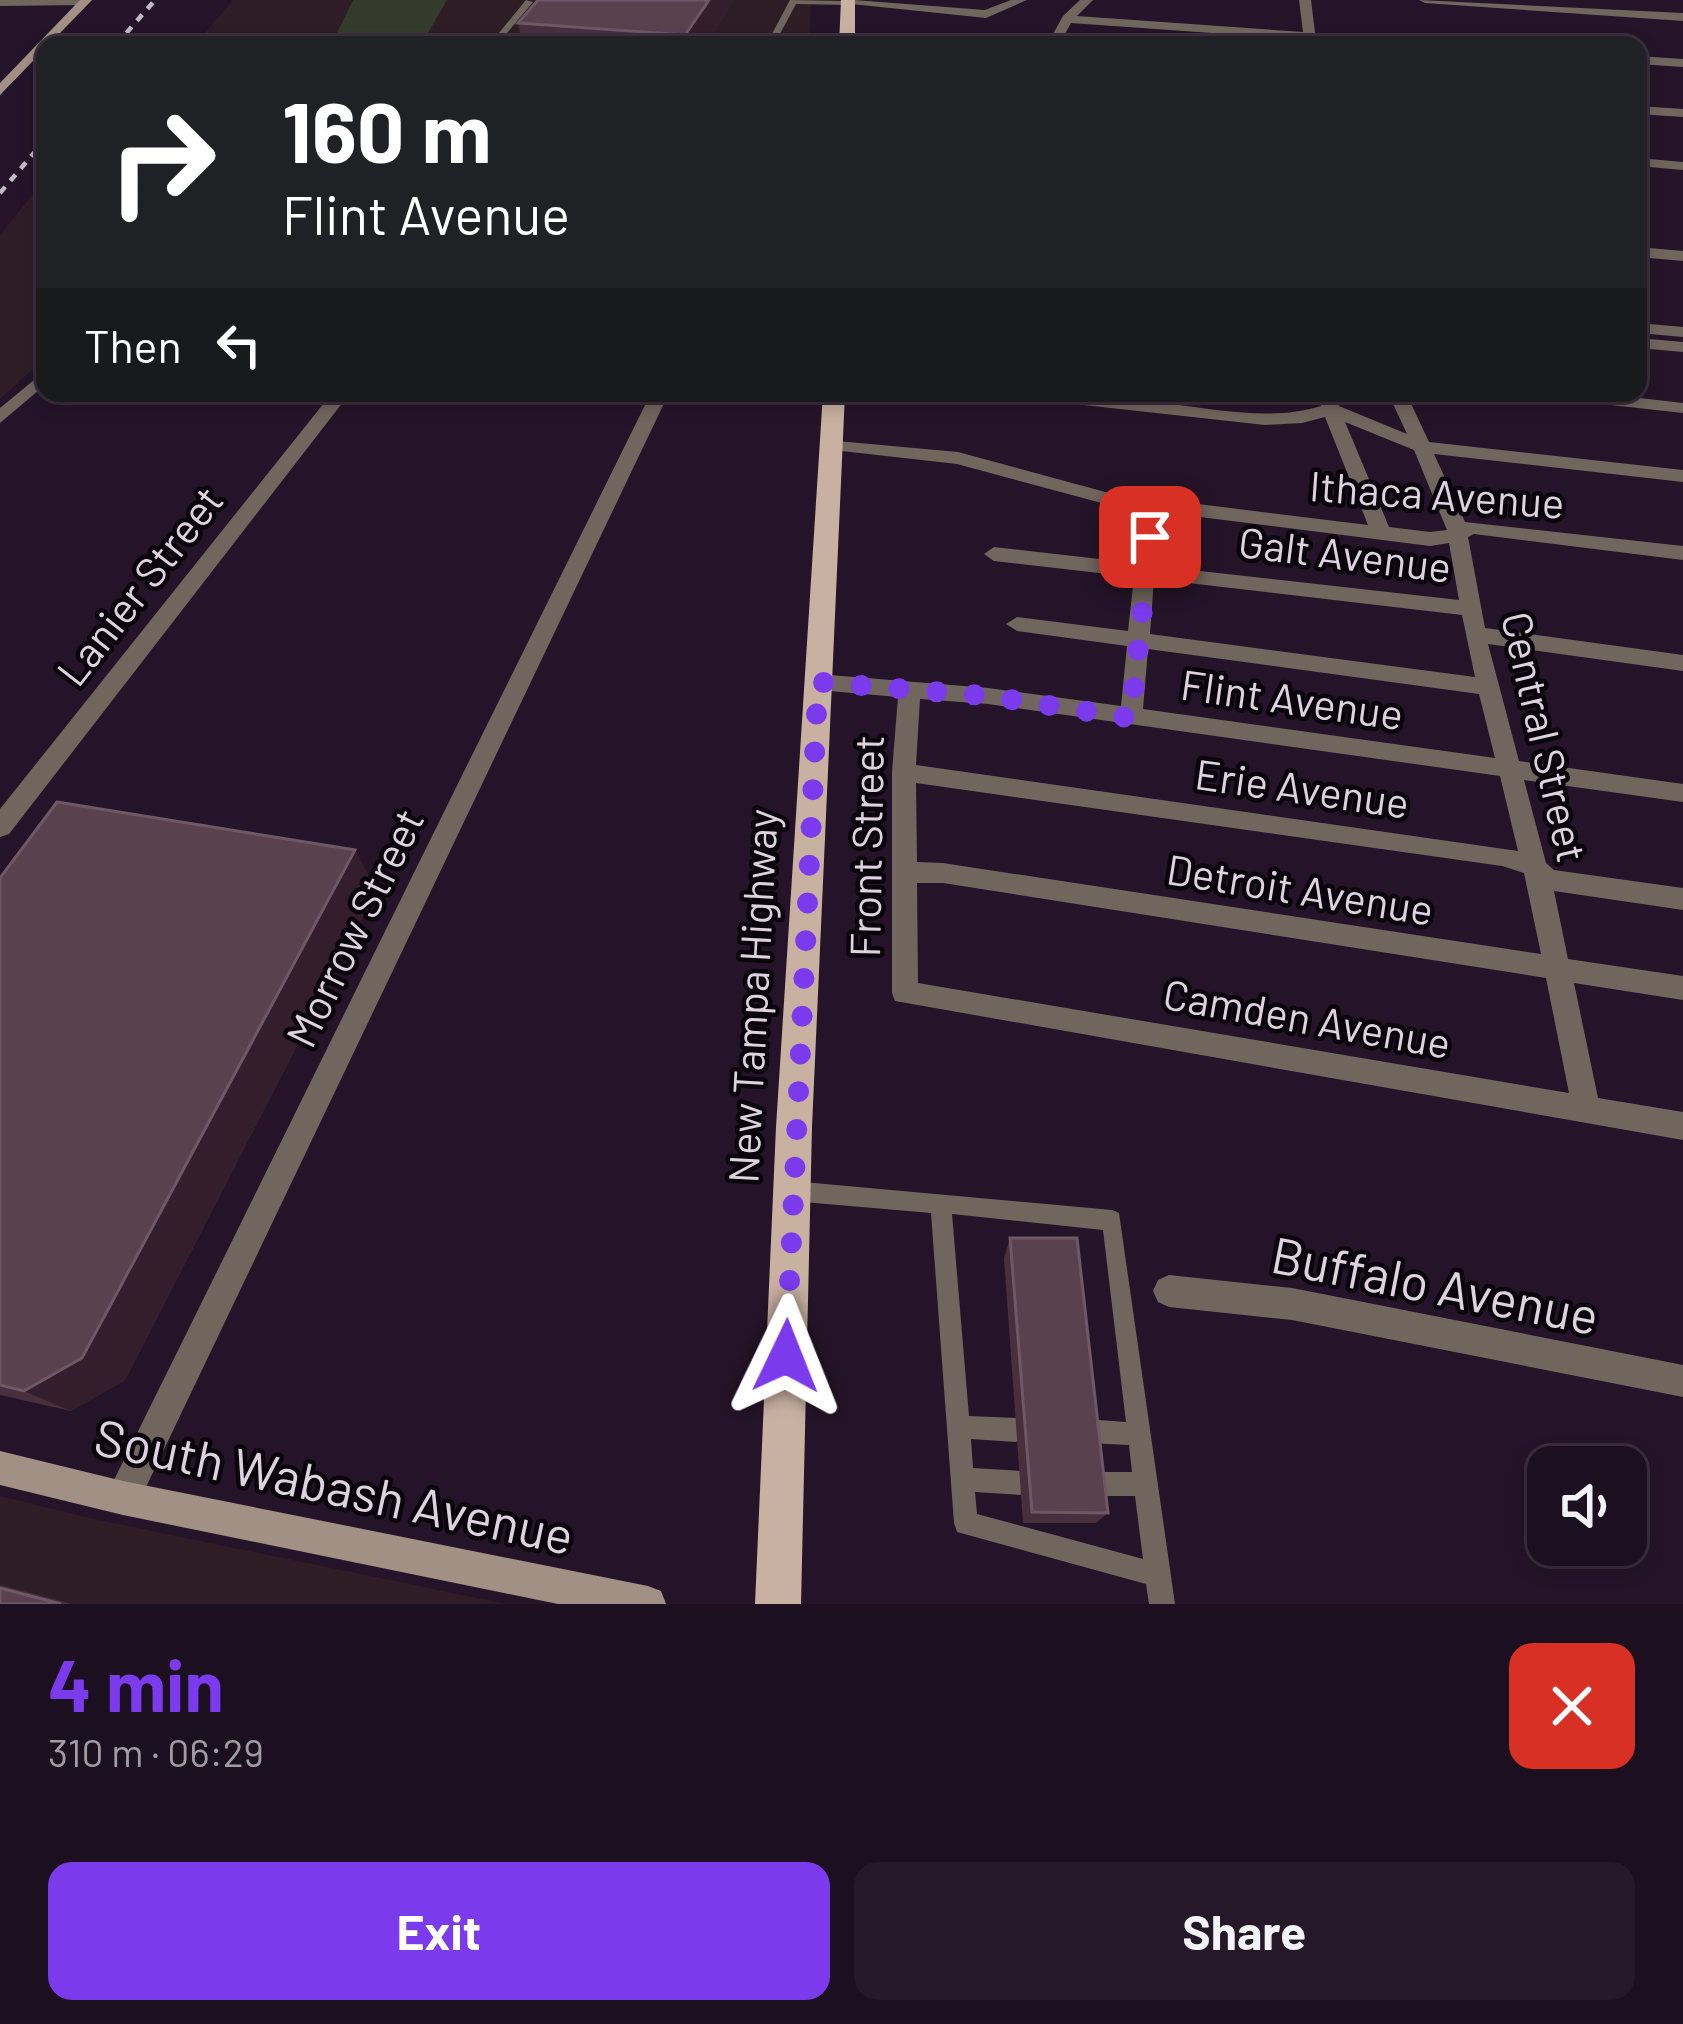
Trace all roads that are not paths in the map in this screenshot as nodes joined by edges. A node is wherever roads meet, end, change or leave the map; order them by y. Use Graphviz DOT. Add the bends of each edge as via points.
graph roads {
  1 [pos="1021,0"];
  2 [pos="1087,0"];
  3 [pos="1305,0"];
  4 [pos="1425,0"];
  5 [pos="85,1"];
  6 [pos="529,2"];
  7 [pos="848,2"];
  8 [pos="0,3"];
  9 [pos="1683,17"];
  10 [pos="1066,19"];
  11 [pos="52,36"];
  12 [pos="501,36"];
  13 [pos="775,36"];
  14 [pos="847,36"];
  15 [pos="1058,36"];
  16 [pos="1309,36"];
  17 [pos="36,53"];
  18 [pos="1647,60"];
  19 [pos="1683,63"];
  20 [pos="0,91"];
  21 [pos="1647,111"];
  22 [pos="1683,113"];
  23 [pos="1647,163"];
  24 [pos="1683,166"];
  25 [pos="1647,253"];
  26 [pos="1683,256"];
  27 [pos="1647,329"];
  28 [pos="1683,332"];
  29 [pos="1647,344"];
  30 [pos="1683,347"];
  31 [pos="36,384"];
  32 [pos="334,402"];
  33 [pos="656,402"];
  34 [pos="835,402"];
  35 [pos="1102,402"];
  36 [pos="1326,402"];
  37 [pos="1328,402"];
  38 [pos="1330,402"];
  39 [pos="1401,402"];
  40 [pos="1629,402"];
  41 [pos="1683,408"];
  42 [pos="0,418"];
  43 [pos="833,444"];
  44 [pos="1422,447"];
  45 [pos="1683,476"];
  46 [pos="1151,504"];
  47 [pos="1381,533"];
  48 [pos="1458,536"];
  49 [pos="1683,553"];
  50 [pos="994,554"];
  51 [pos="1148,570"];
  52 [pos="1472,609"];
  53 [pos="1017,624"];
  54 [pos="1478,635"];
  55 [pos="1139,641"];
  56 [pos="1683,663"];
  57 [pos="818,682"];
  58 [pos="1488,687"];
  59 [pos="910,688"];
  60 [pos="1131,718"];
  61 [pos="1511,770"];
  62 [pos="904,772"];
  63 [pos="1683,794"];
  64 [pos="0,827"];
  65 [pos="1532,866"];
  66 [pos="904,872"];
  67 [pos="1683,899"];
  68 [pos="1559,969"];
  69 [pos="1683,988"];
  70 [pos="918,995"];
  71 [pos="1586,1108"];
  72 [pos="1683,1126"];
  73 [pos="792,1191"];
  74 [pos="941,1203"];
  75 [pos="1169,1291"];
  76 [pos="1683,1382"];
  77 [pos="958,1427"];
  78 [pos="1016,1430"];
  79 [pos="1086,1431"];
  80 [pos="1139,1434"];
  81 [pos="0,1468"];
  82 [pos="962,1480"];
  83 [pos="1021,1483"];
  84 [pos="1092,1484"];
  85 [pos="1146,1484"];
  86 [pos="123,1498"];
  87 [pos="1157,1575"];
  88 [pos="648,1604"];
  89 [pos="778,1604"];
  90 [pos="1162,1604"];
  1 -- 7 [label="street" via="986,14"];
  2 -- 10 [label="street"];
  3 -- 16 [label="street"];
  4 -- 9 [label="street"];
  5 -- 8 [label="street"];
  5 -- 11 [label="main road"];
  6 -- 12 [label="lane"];
  7 -- 13 [label="lane" via="793,2"];
  7 -- 14 [label="main road"];
  10 -- 15 [label="street"];
  10 -- 16 [label="street"];
  17 -- 20 [label="main road"];
  18 -- 19 [label="street"];
  21 -- 22 [label="street"];
  23 -- 24 [label="street"];
  25 -- 26 [label="street"];
  27 -- 28 [label="street"];
  29 -- 30 [label="street"];
  31 -- 42 [label="street"];
  32 -- 64 [label="street, Lanier Street"];
  33 -- 86 [label="street, Morrow Street"];
  34 -- 43 [label="main road, New Tampa Highway"];
  35 -- 36 [label="street" via="1265,420 1302,418"];
  37 -- 47 [label="street"];
  38 -- 44 [label="street"];
  39 -- 44 [label="street, Central Street"];
  40 -- 41 [label="street"];
  43 -- 46 [label="street, Ithaca Avenue" via="958,458"];
  43 -- 57 [label="main road, New Tampa Highway"];
  44 -- 45 [label="street"];
  44 -- 48 [label="street, Central Street"];
  46 -- 47 [label="street, Ithaca Avenue"];
  46 -- 51 [label="street"];
  47 -- 48 [label="street, Ithaca Avenue"];
  48 -- 49 [label="street, Ithaca Avenue" via="1470,527"];
  48 -- 52 [label="street, Central Street"];
  50 -- 51 [label="street, Galt Avenue"];
  51 -- 52 [label="street, Galt Avenue"];
  51 -- 55 [label="street"];
  52 -- 54 [label="street, Central Street"];
  53 -- 55 [label="street"];
  54 -- 56 [label="street"];
  54 -- 58 [label="street, Central Street"];
  55 -- 58 [label="street"];
  55 -- 60 [label="street"];
  57 -- 59 [label="street, Flint Avenue"];
  57 -- 73 [label="main road, New Tampa Highway"];
  58 -- 61 [label="street, Central Street"];
  59 -- 60 [label="street, Flint Avenue"];
  59 -- 62 [label="street, Front Street"];
  60 -- 61 [label="street, Flint Avenue"];
  61 -- 63 [label="street, Flint Avenue"];
  61 -- 65 [label="street, Central Street"];
  62 -- 65 [label="street, Erie Avenue"];
  62 -- 66 [label="street, Front Street"];
  65 -- 67 [label="street, Erie Avenue" via="1547,880"];
  65 -- 68 [label="street, Central Street"];
  66 -- 68 [label="street, Detroit Avenue"];
  66 -- 70 [label="street, Front Street" via="905,993"];
  68 -- 69 [label="street, Detroit Avenue"];
  68 -- 71 [label="street, Central Street"];
  70 -- 71 [label="street, Camden Avenue"];
  71 -- 72 [label="street, Camden Avenue"];
  73 -- 74 [label="lane"];
  73 -- 89 [label="main road, New Tampa Highway"];
  74 -- 77 [label="lane"];
  74 -- 80 [label="lane" via="1112,1220"];
  75 -- 76 [label="street, Buffalo Avenue" via="1292,1304"];
  77 -- 78 [label="lane"];
  77 -- 82 [label="lane"];
  79 -- 80 [label="lane"];
  80 -- 85 [label="lane"];
  81 -- 86 [label="main road, South Wabash Avenue"];
  82 -- 83 [label="lane"];
  82 -- 87 [label="lane" via="966,1523"];
  84 -- 85 [label="lane"];
  85 -- 87 [label="lane"];
  86 -- 88 [label="main road, South Wabash Avenue"];
  87 -- 90 [label="lane"];
}
